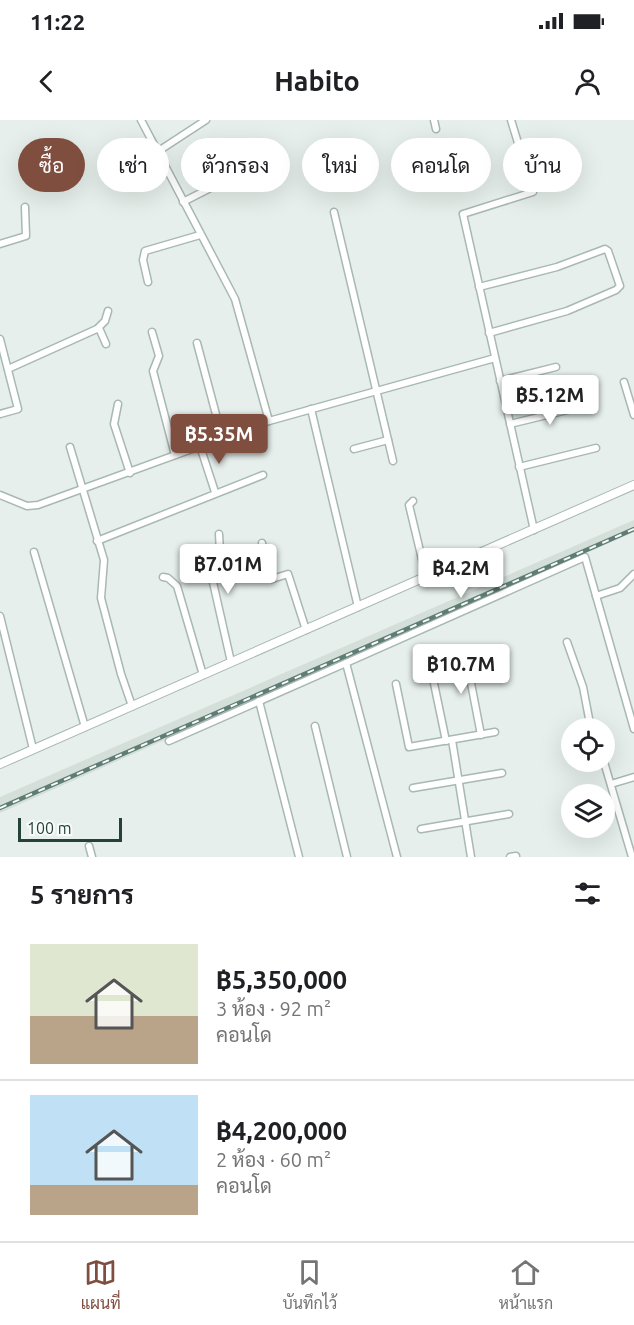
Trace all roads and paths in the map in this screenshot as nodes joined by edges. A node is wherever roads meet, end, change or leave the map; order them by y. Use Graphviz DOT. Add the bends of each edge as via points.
graph roads {
  1 [pos="141,120"];
  2 [pos="206,120"];
  3 [pos="434,120"];
  4 [pos="511,120"];
  5 [pos="436,129"];
  6 [pos="150,138"];
  7 [pos="169,144"];
  8 [pos="169,175"];
  9 [pos="203,192"];
  10 [pos="183,202"];
  11 [pos="25,207"];
  12 [pos="334,212"];
  13 [pos="200,234"];
  14 [pos="0,244"];
  15 [pos="148,282"];
  16 [pos="479,287"];
  17 [pos="108,311"];
  18 [pos="98,328"];
  19 [pos="152,332"];
  20 [pos="489,333"];
  21 [pos="0,339"];
  22 [pos="197,343"];
  23 [pos="106,344"];
  24 [pos="495,358"];
  25 [pos="556,367"];
  26 [pos="9,369"];
  27 [pos="500,381"];
  28 [pos="624,382"];
  29 [pos="376,390"];
  30 [pos="117,404"];
  31 [pos="584,406"];
  32 [pos="311,409"];
  33 [pos="0,414"];
  34 [pos="634,415"];
  35 [pos="269,421"];
  36 [pos="510,424"];
  37 [pos="222,437"];
  38 [pos="388,440"];
  39 [pos="200,446"];
  40 [pos="70,447"];
  41 [pos="596,448"];
  42 [pos="354,449"];
  43 [pos="175,455"];
  44 [pos="393,460"];
  45 [pos="519,467"];
  46 [pos="130,473"];
  47 [pos="262,475"];
  48 [pos="634,485"];
  49 [pos="83,490"];
  50 [pos="215,492"];
  51 [pos="0,495"];
  52 [pos="412,501"];
  53 [pos="534,530"];
  54 [pos="219,534"];
  55 [pos="97,541"];
  56 [pos="262,543"];
  57 [pos="34,552"];
  58 [pos="634,574"];
  59 [pos="426,576"];
  60 [pos="163,577"];
  61 [pos="596,596"];
  62 [pos="358,607"];
  63 [pos="0,616"];
  64 [pos="306,630"];
  65 [pos="567,642"];
  66 [pos="465,652"];
  67 [pos="231,662"];
  68 [pos="346,663"];
  69 [pos="431,669"];
  70 [pos="203,675"];
  71 [pos="396,684"];
  72 [pos="259,701"];
  73 [pos="132,706"];
  74 [pos="589,718"];
  75 [pos="315,726"];
  76 [pos="85,727"];
  77 [pos="634,729"];
  78 [pos="495,732"];
  79 [pos="481,735"];
  80 [pos="449,740"];
  81 [pos="170,741"];
  82 [pos="33,749"];
  83 [pos="0,764"];
  84 [pos="607,772"];
  85 [pos="502,773"];
  86 [pos="634,777"];
  87 [pos="458,780"];
  88 [pos="611,784"];
  89 [pos="413,788"];
  90 [pos="615,798"];
  91 [pos="509,814"];
  92 [pos="465,822"];
  93 [pos="421,829"];
  94 [pos="89,846"];
  95 [pos="92,857"];
  96 [pos="299,857"];
  97 [pos="347,857"];
  98 [pos="398,857"];
  99 [pos="471,857"];
  100 [pos="632,857"];
  1 -- 6 [label="street"];
  2 -- 7 [label="street"];
  3 -- 5 [label="street"];
  4 -- 16 [label="street" via="533,192 462,214"];
  8 -- 10 [label="street"];
  9 -- 10 [label="street"];
  10 -- 13 [label="street"];
  11 -- 14 [label="street" via="26,236"];
  12 -- 29 [label="street"];
  13 -- 15 [label="street" via="145,251"];
  13 -- 35 [label="street" via="235,299"];
  16 -- 20 [label="street"];
  16 -- 20 [label="street" via="557,267 605,249 620,286 567,311"];
  17 -- 18 [label="street"];
  18 -- 23 [label="street"];
  18 -- 26 [label="street"];
  19 -- 43 [label="street" via="159,356 153,371"];
  20 -- 24 [label="street"];
  21 -- 26 [label="street"];
  22 -- 37 [label="street"];
  24 -- 27 [label="street"];
  24 -- 29 [label="street"];
  25 -- 27 [label="street"];
  26 -- 33 [label="street" via="18,409"];
  27 -- 36 [label="street"];
  28 -- 34 [label="street"];
  29 -- 32 [label="street"];
  29 -- 38 [label="street"];
  30 -- 46 [label="street" via="114,424"];
  31 -- 36 [label="street"];
  32 -- 35 [label="street"];
  32 -- 62 [label="street"];
  35 -- 37 [label="street"];
  36 -- 45 [label="street"];
  37 -- 39 [label="street"];
  38 -- 42 [label="street"];
  38 -- 44 [label="street"];
  39 -- 43 [label="street"];
  39 -- 50 [label="street"];
  40 -- 49 [label="street"];
  41 -- 45 [label="street"];
  43 -- 46 [label="street"];
  45 -- 53 [label="street"];
  46 -- 49 [label="street"];
  47 -- 50 [label="street"];
  48 -- 53 [label="street"];
  49 -- 51 [label="street" via="31,506"];
  49 -- 55 [label="street"];
  50 -- 55 [label="street"];
  52 -- 59 [label="street" via="411,518"];
  53 -- 59 [label="street"];
  54 -- 67 [label="street" via="220,552 210,569"];
  55 -- 73 [label="street" via="105,564 101,598"];
  56 -- 64 [label="street" via="272,579 288,574"];
  57 -- 76 [label="street"];
  58 -- 61 [label="street" via="620,588"];
  59 -- 62 [label="street"];
  60 -- 70 [label="street" via="177,586"];
  61 -- 68 [label="street" via="585,557"];
  61 -- 77 [label="street"];
  62 -- 64 [label="street"];
  63 -- 82 [label="street"];
  64 -- 67 [label="street"];
  65 -- 74 [label="street"];
  66 -- 79 [label="street"];
  67 -- 70 [label="street"];
  68 -- 72 [label="street"];
  68 -- 98 [label="street"];
  69 -- 80 [label="street"];
  70 -- 73 [label="street"];
  71 -- 80 [label="street" via="409,747"];
  72 -- 81 [label="street"];
  72 -- 96 [label="street"];
  73 -- 76 [label="street"];
  75 -- 97 [label="street"];
  76 -- 82 [label="street"];
  78 -- 79 [label="street"];
  79 -- 80 [label="street"];
  80 -- 87 [label="street"];
  82 -- 83 [label="street"];
  84 -- 88 [label="street"];
  85 -- 87 [label="street"];
  86 -- 88 [label="street"];
  87 -- 89 [label="street"];
  87 -- 92 [label="street"];
  90 -- 100 [label="street"];
  91 -- 92 [label="street"];
  92 -- 93 [label="street"];
  92 -- 99 [label="street"];
  94 -- 95 [label="street"];
}
